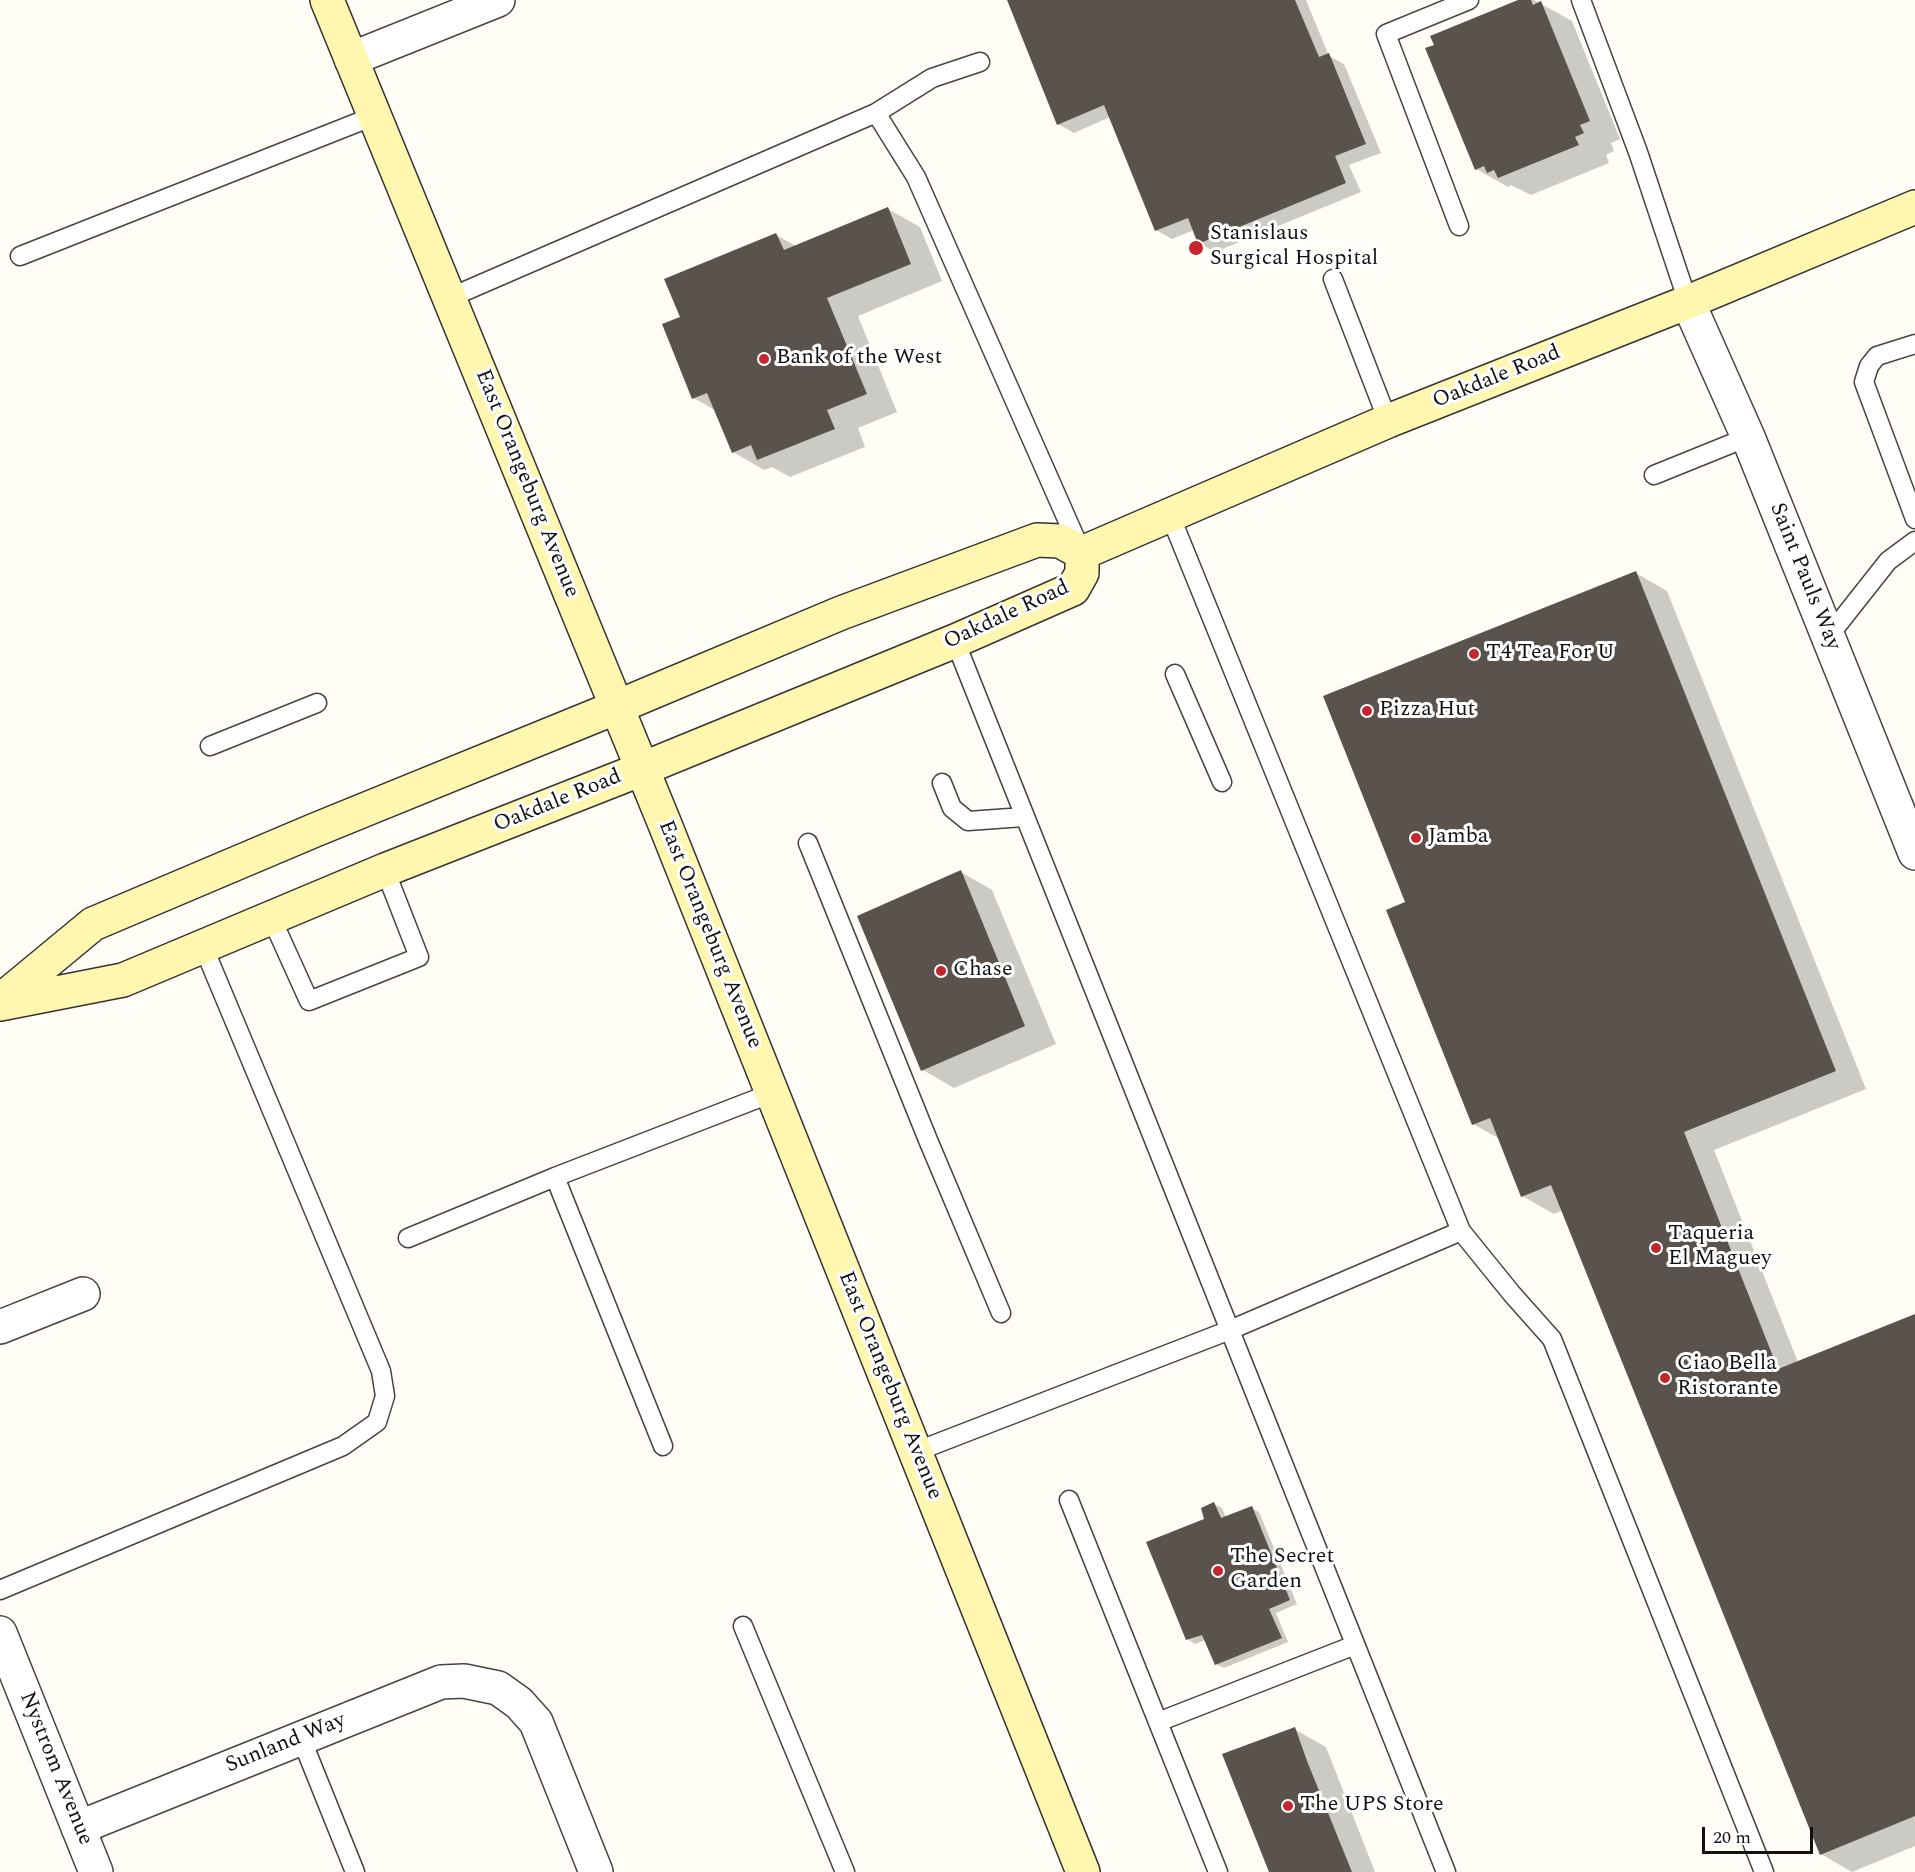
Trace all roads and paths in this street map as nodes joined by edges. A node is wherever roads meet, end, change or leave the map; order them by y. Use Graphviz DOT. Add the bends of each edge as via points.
graph roads {
  1 [pos="327,0"];
  2 [pos="498,0"];
  3 [pos="1469,0"];
  4 [pos="1581,0"];
  5 [pos="351,59"];
  6 [pos="980,62"];
  7 [pos="876,113"];
  8 [pos="374,116"];
  9 [pos="1915,207"];
  10 [pos="1459,226"];
  11 [pos="20,256"];
  12 [pos="1333,279"];
  13 [pos="449,298"];
  14 [pos="1688,302"];
  15 [pos="1915,344"];
  16 [pos="1388,421"];
  17 [pos="1748,437"];
  18 [pos="1654,475"];
  19 [pos="1170,514"];
  20 [pos="1915,519"];
  21 [pos="1915,541"];
  22 [pos="1082,553"];
  23 [pos="1828,638"];
  24 [pos="955,641"];
  25 [pos="1175,674"];
  26 [pos="317,703"];
  27 [pos="617,707"];
  28 [pos="210,746"];
  29 [pos="642,768"];
  30 [pos="1221,782"];
  31 [pos="942,783"];
  32 [pos="1024,817"];
  33 [pos="808,843"];
  34 [pos="1915,853"];
  35 [pos="385,870"];
  36 [pos="271,917"];
  37 [pos="203,946"];
  38 [pos="0,1002"];
  39 [pos="772,1093"];
  40 [pos="555,1177"];
  41 [pos="1461,1231"];
  42 [pos="408,1238"];
  43 [pos="83,1294"];
  44 [pos="1002,1313"];
  45 [pos="0,1327"];
  46 [pos="1230,1330"];
  47 [pos="663,1446"];
  48 [pos="915,1452"];
  49 [pos="1069,1500"];
  50 [pos="0,1590"];
  51 [pos="743,1626"];
  52 [pos="0,1633"];
  53 [pos="1355,1645"];
  54 [pos="1158,1722"];
  55 [pos="301,1738"];
  56 [pos="78,1828"];
  57 [pos="96,1872"];
  58 [pos="355,1872"];
  59 [pos="596,1872"];
  60 [pos="845,1872"];
  61 [pos="1083,1872"];
  62 [pos="1218,1872"];
  63 [pos="1446,1872"];
  64 [pos="1764,1872"];
  1 -- 5 [label="main road, East Orangeburg Avenue"];
  2 -- 5 [label="street"];
  3 -- 10 [label="lane" via="1386,34"];
  4 -- 14 [label="lane"];
  5 -- 8 [label="main road, East Orangeburg Avenue"];
  6 -- 7 [label="lane" via="932,78"];
  7 -- 13 [label="lane"];
  7 -- 22 [label="lane" via="916,177"];
  8 -- 11 [label="lane"];
  8 -- 13 [label="main road, East Orangeburg Avenue"];
  9 -- 14 [label="main road, Oakdale Road"];
  12 -- 16 [label="lane"];
  13 -- 27 [label="main road, East Orangeburg Avenue"];
  14 -- 16 [label="main road, Oakdale Road"];
  14 -- 17 [label="street, Saint Pauls Way"];
  15 -- 20 [label="lane" via="1877,356 1864,382"];
  16 -- 19 [label="main road, Oakdale Road"];
  17 -- 18 [label="lane"];
  17 -- 23 [label="street, Saint Pauls Way"];
  19 -- 22 [label="main road, Oakdale Road"];
  19 -- 41 [label="lane"];
  21 -- 23 [label="lane" via="1888,561"];
  22 -- 24 [label="main road, Oakdale Road" via="1082,573 1073,589"];
  22 -- 27 [label="main road, Oakdale Road" via="1060,541 1037,540 841,613"];
  23 -- 34 [label="street, Saint Pauls Way"];
  24 -- 29 [label="main road, Oakdale Road"];
  24 -- 32 [label="lane"];
  25 -- 30 [label="lane"];
  26 -- 28 [label="lane"];
  27 -- 29 [label="main road, East Orangeburg Avenue"];
  27 -- 38 [label="main road, Oakdale Road" via="93,924"];
  29 -- 35 [label="main road, Oakdale Road"];
  29 -- 39 [label="main road, East Orangeburg Avenue"];
  31 -- 32 [label="lane" via="952,808 968,821"];
  32 -- 46 [label="lane"];
  33 -- 44 [label="lane"];
  35 -- 36 [label="main road, Oakdale Road"];
  35 -- 36 [label="lane" via="419,957 309,1001"];
  36 -- 37 [label="main road, Oakdale Road"];
  37 -- 38 [label="main road, Oakdale Road" via="123,980"];
  37 -- 50 [label="lane" via="381,1371 385,1396 377,1422 343,1446"];
  39 -- 40 [label="lane"];
  39 -- 48 [label="main road, East Orangeburg Avenue"];
  40 -- 42 [label="lane"];
  40 -- 47 [label="lane"];
  41 -- 46 [label="lane"];
  41 -- 64 [label="lane" via="1552,1339"];
  43 -- 45 [label="street"];
  46 -- 48 [label="lane"];
  46 -- 53 [label="lane"];
  48 -- 61 [label="main road, East Orangeburg Avenue"];
  49 -- 54 [label="lane"];
  51 -- 60 [label="lane"];
  52 -- 56 [label="street, Nystrom Avenue"];
  53 -- 54 [label="lane"];
  53 -- 63 [label="lane"];
  54 -- 62 [label="lane"];
  55 -- 56 [label="street, Sunland Way"];
  55 -- 58 [label="lane"];
  55 -- 59 [label="street, Sunland Way" via="441,1682 464,1681 498,1688 536,1722"];
  56 -- 57 [label="street, Nystrom Avenue"];
}
